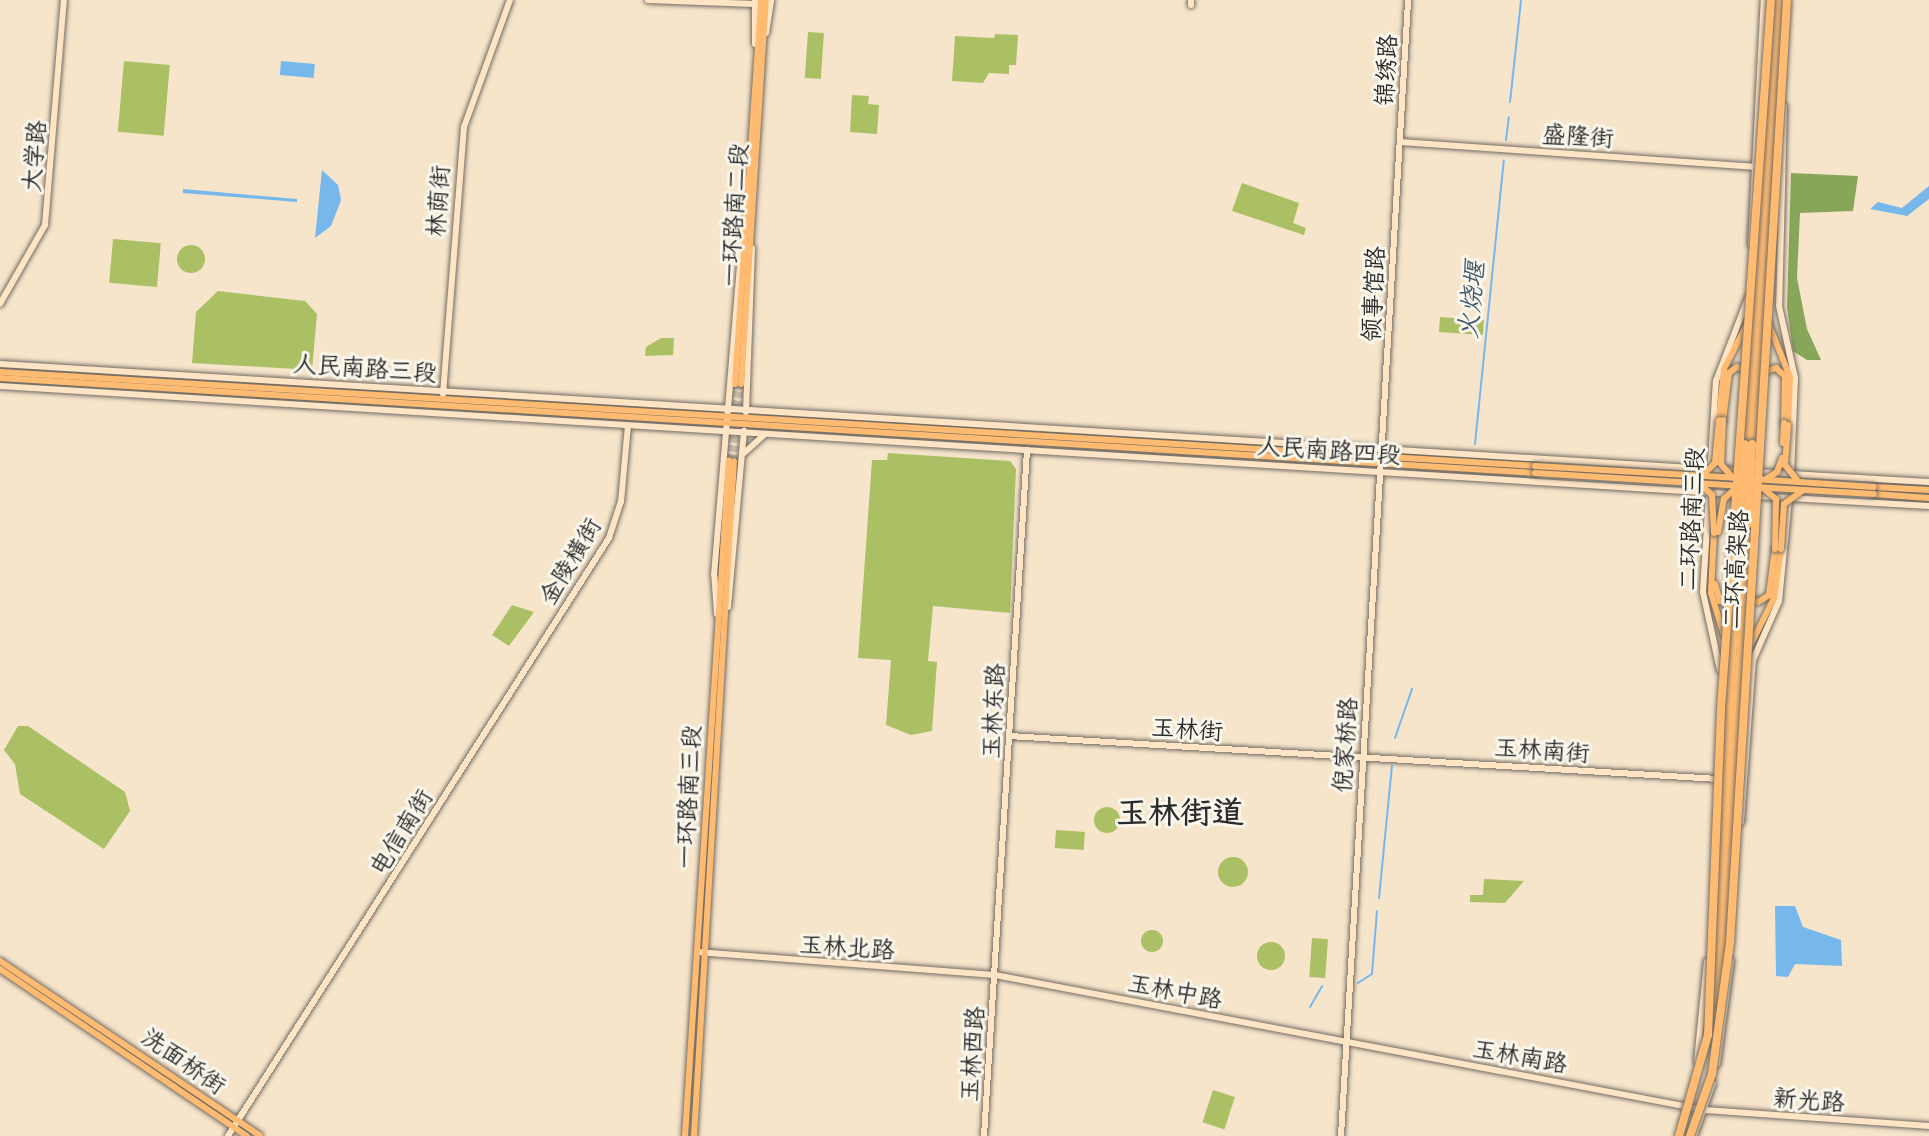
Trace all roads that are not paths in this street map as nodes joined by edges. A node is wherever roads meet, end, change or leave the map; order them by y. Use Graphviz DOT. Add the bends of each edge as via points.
graph roads {
  1 [pos="64,0"];
  2 [pos="510,0"];
  3 [pos="648,0"];
  4 [pos="1408,0"];
  5 [pos="1764,0"];
  6 [pos="1781,0"];
  7 [pos="761,1"];
  8 [pos="1783,76"];
  9 [pos="1400,142"];
  10 [pos="1753,165"];
  11 [pos="1782,220"];
  12 [pos="1757,241"];
  13 [pos="1763,258"];
  14 [pos="1756,270"];
  15 [pos="0,304"];
  16 [pos="1759,311"];
  17 [pos="0,364"];
  18 [pos="0,372"];
  19 [pos="1787,376"];
  20 [pos="0,378"];
  21 [pos="740,385"];
  22 [pos="0,386"];
  23 [pos="1754,386"];
  24 [pos="729,397"];
  25 [pos="442,402"];
  26 [pos="715,408"];
  27 [pos="763,410"];
  28 [pos="727,420"];
  29 [pos="745,421"];
  30 [pos="628,425"];
  31 [pos="707,430"];
  32 [pos="767,434"];
  33 [pos="724,449"];
  34 [pos="1027,450"];
  35 [pos="734,460"];
  36 [pos="1381,460"];
  37 [pos="1711,469"];
  38 [pos="1791,474"];
  39 [pos="1698,480"];
  40 [pos="1739,482"];
  41 [pos="1929,482"];
  42 [pos="1762,484"];
  43 [pos="1808,486"];
  44 [pos="1874,490"];
  45 [pos="1929,490"];
  46 [pos="1710,492"];
  47 [pos="1929,498"];
  48 [pos="1789,499"];
  49 [pos="1929,506"];
  50 [pos="1774,587"];
  51 [pos="1740,588"];
  52 [pos="1761,637"];
  53 [pos="1752,641"];
  54 [pos="1731,655"];
  55 [pos="1738,679"];
  56 [pos="1729,692"];
  57 [pos="503,702"];
  58 [pos="1726,711"];
  59 [pos="1740,728"];
  60 [pos="1718,730"];
  61 [pos="1009,736"];
  62 [pos="1746,751"];
  63 [pos="1363,757"];
  64 [pos="1718,779"];
  65 [pos="1727,802"];
  66 [pos="1738,850"];
  67 [pos="1730,880"];
  68 [pos="700,890"];
  69 [pos="709,891"];
  70 [pos="701,954"];
  71 [pos="0,961"];
  72 [pos="0,969"];
  73 [pos="995,975"];
  74 [pos="1708,1035"];
  75 [pos="1717,1043"];
  76 [pos="1347,1044"];
  77 [pos="1695,1074"];
  78 [pos="1708,1098"];
  79 [pos="1687,1106"];
  80 [pos="1705,1110"];
  81 [pos="236,1124"];
  82 [pos="1929,1126"];
  83 [pos="228,1136"];
  84 [pos="247,1136"];
  85 [pos="260,1136"];
  86 [pos="685,1136"];
  87 [pos="694,1136"];
  88 [pos="984,1136"];
  89 [pos="1341,1136"];
  90 [pos="1676,1136"];
  91 [pos="1692,1136"];
  1 -- 15 [label="street, 大学路" via="45,225"];
  2 -- 25 [label="street, 林荫街" via="464,127"];
  3 -- 7 [label="street"];
  4 -- 9 [label="street, 锦绣路"];
  5 -- 10 [label="street"];
  6 -- 8 [label="street"];
  6 -- 13 [label="highway"];
  6 -- 74 [label="highway, 二环高架路, bridge" via="1722,681"];
  6 -- 75 [label="highway, 二环高架路, bridge" via="1741,776"];
  7 -- 21 [label="main road, 一环路南二段" via="742,243"];
  7 -- 21 [label="main road, 一环路南二段" via="764,48"];
  8 -- 11 [label="street"];
  8 -- 13 [label="street"];
  9 -- 10 [label="street, 盛隆街"];
  9 -- 36 [label="street, 领事馆路"];
  10 -- 12 [label="street" via="1762,185"];
  10 -- 14 [label="street" via="1749,229"];
  11 -- 13 [label="street"];
  11 -- 38 [label="street" via="1779,306 1795,383"];
  12 -- 13 [label="street"];
  12 -- 14 [label="street"];
  13 -- 14 [label="highway"];
  13 -- 16 [label="highway"];
  14 -- 16 [label="highway"];
  14 -- 37 [label="street, 二环路南三段" via="1716,381"];
  16 -- 19 [label="main road"];
  16 -- 23 [label="highway"];
  16 -- 39 [label="main road, bridge" via="1727,363 1716,459"];
  17 -- 25 [label="street, 人民南路三段"];
  18 -- 25 [label="main road, 人民南路三段"];
  19 -- 23 [label="main road" via="1768,368"];
  19 -- 42 [label="main road, bridge" via="1780,466"];
  19 -- 43 [label="main road, bridge" via="1785,465 1792,478"];
  20 -- 25 [label="main road, 人民南路三段"];
  21 -- 24 [label="street"];
  21 -- 27 [label="street" via="750,402"];
  21 -- 29 [label="street"];
  22 -- 25 [label="street, 人民南路三段"];
  23 -- 40 [label="main road, bridge" via="1739,367 1729,373 1720,460"];
  23 -- 51 [label="highway, bridge"];
  24 -- 26 [label="street"];
  24 -- 28 [label="street"];
  25 -- 26 [label="street, 人民南路三段"];
  25 -- 28 [label="main road, 人民南路三段"];
  25 -- 30 [label="street, 人民南路三段"];
  26 -- 28 [label="street, 人民南路三段"];
  27 -- 29 [label="street, 人民南路四段"];
  27 -- 36 [label="street, 人民南路四段"];
  28 -- 29 [label="main road"];
  28 -- 29 [label="street, 人民南路四段"];
  28 -- 31 [label="street, 人民南路三段"];
  28 -- 33 [label="street"];
  29 -- 32 [label="street, 人民南路四段"];
  29 -- 35 [label="street"];
  29 -- 36 [label="main road, 人民南路四段"];
  30 -- 31 [label="street, 人民南路三段"];
  30 -- 57 [label="street, 金陵横街" via="621,502 612,530"];
  31 -- 33 [label="street"];
  32 -- 34 [label="street, 人民南路四段"];
  32 -- 35 [label="street"];
  33 -- 35 [label="street"];
  34 -- 36 [label="street, 人民南路四段"];
  34 -- 61 [label="street, 玉林东路"];
  35 -- 68 [label="main road, 一环路南三段" via="717,615"];
  35 -- 69 [label="main road, 一环路南三段"];
  36 -- 37 [label="street, 人民南路四段"];
  36 -- 39 [label="main road, 人民南路四段, bridge"];
  36 -- 46 [label="street, 人民南路四段"];
  36 -- 63 [label="street, 倪家桥路"];
  37 -- 38 [label="street, 人民南路四段"];
  37 -- 46 [label="street, 二环路南三段"];
  38 -- 41 [label="street, 人民南路四段"];
  38 -- 48 [label="street"];
  39 -- 40 [label="main road, 人民南路四段, bridge"];
  39 -- 54 [label="main road, bridge" via="1715,505 1711,593"];
  40 -- 42 [label="main road, 人民南路四段, bridge"];
  40 -- 51 [label="main road, bridge" via="1720,510 1715,592 1724,604"];
  42 -- 43 [label="main road, 人民南路四段, bridge"];
  42 -- 50 [label="main road, bridge" via="1776,499"];
  43 -- 44 [label="main road, 人民南路四段, bridge"];
  43 -- 50 [label="main road, bridge" via="1784,504"];
  44 -- 45 [label="main road, 人民南路四段"];
  44 -- 47 [label="main road, 人民南路四段"];
  46 -- 48 [label="street, 人民南路四段"];
  46 -- 60 [label="street, 二环路南三段" via="1703,592 1720,662"];
  48 -- 49 [label="street, 人民南路四段"];
  48 -- 52 [label="street" via="1780,593"];
  50 -- 51 [label="main road" via="1758,602"];
  50 -- 53 [label="main road"];
  51 -- 54 [label="highway"];
  51 -- 55 [label="highway"];
  52 -- 53 [label="street"];
  52 -- 62 [label="street" via="1753,660"];
  53 -- 55 [label="main road"];
  54 -- 56 [label="highway"];
  55 -- 59 [label="highway"];
  55 -- 65 [label="highway"];
  56 -- 58 [label="highway"];
  56 -- 65 [label="highway"];
  57 -- 81 [label="street, 电信南街"];
  58 -- 60 [label="street"];
  58 -- 77 [label="highway" via="1713,971 1706,1035"];
  59 -- 62 [label="street"];
  59 -- 67 [label="highway"];
  60 -- 64 [label="street, 二环路南三段"];
  61 -- 63 [label="street, 玉林街"];
  61 -- 73 [label="street, 玉林东路"];
  62 -- 66 [label="street"];
  63 -- 64 [label="street, 玉林南街"];
  63 -- 76 [label="street, 倪家桥路"];
  64 -- 77 [label="street, 二环路南三段"];
  65 -- 74 [label="highway, bridge"];
  65 -- 75 [label="highway, bridge"];
  66 -- 67 [label="street"];
  66 -- 78 [label="street" via="1726,1017"];
  67 -- 78 [label="highway"];
  68 -- 69 [label="main road" via="705,895"];
  68 -- 70 [label="main road, 一环路南三段"];
  69 -- 70 [label="main road, 一环路南三段"];
  70 -- 73 [label="street, 玉林北路"];
  70 -- 86 [label="main road, 一环路南三段"];
  70 -- 87 [label="main road, 一环路南三段"];
  71 -- 81 [label="main road, 洗面桥街" via="87,1016"];
  72 -- 81 [label="main road, 洗面桥街"];
  73 -- 76 [label="street, 玉林中路"];
  73 -- 88 [label="street, 玉林西路"];
  74 -- 90 [label="highway, 二环高架路, bridge"];
  75 -- 91 [label="highway, 二环高架路, bridge"];
  76 -- 79 [label="street, 玉林南路"];
  76 -- 89 [label="street, 倪家桥路"];
  77 -- 79 [label="street, 二环路南三段"];
  78 -- 80 [label="street"];
  79 -- 80 [label="street, 新光路"];
  79 -- 90 [label="street, 二环路南三段"];
  80 -- 82 [label="street, 新光路"];
  80 -- 91 [label="street"];
  81 -- 83 [label="street, 电信南街"];
  81 -- 84 [label="main road, 洗面桥街"];
  81 -- 85 [label="main road, 洗面桥街"];
}
